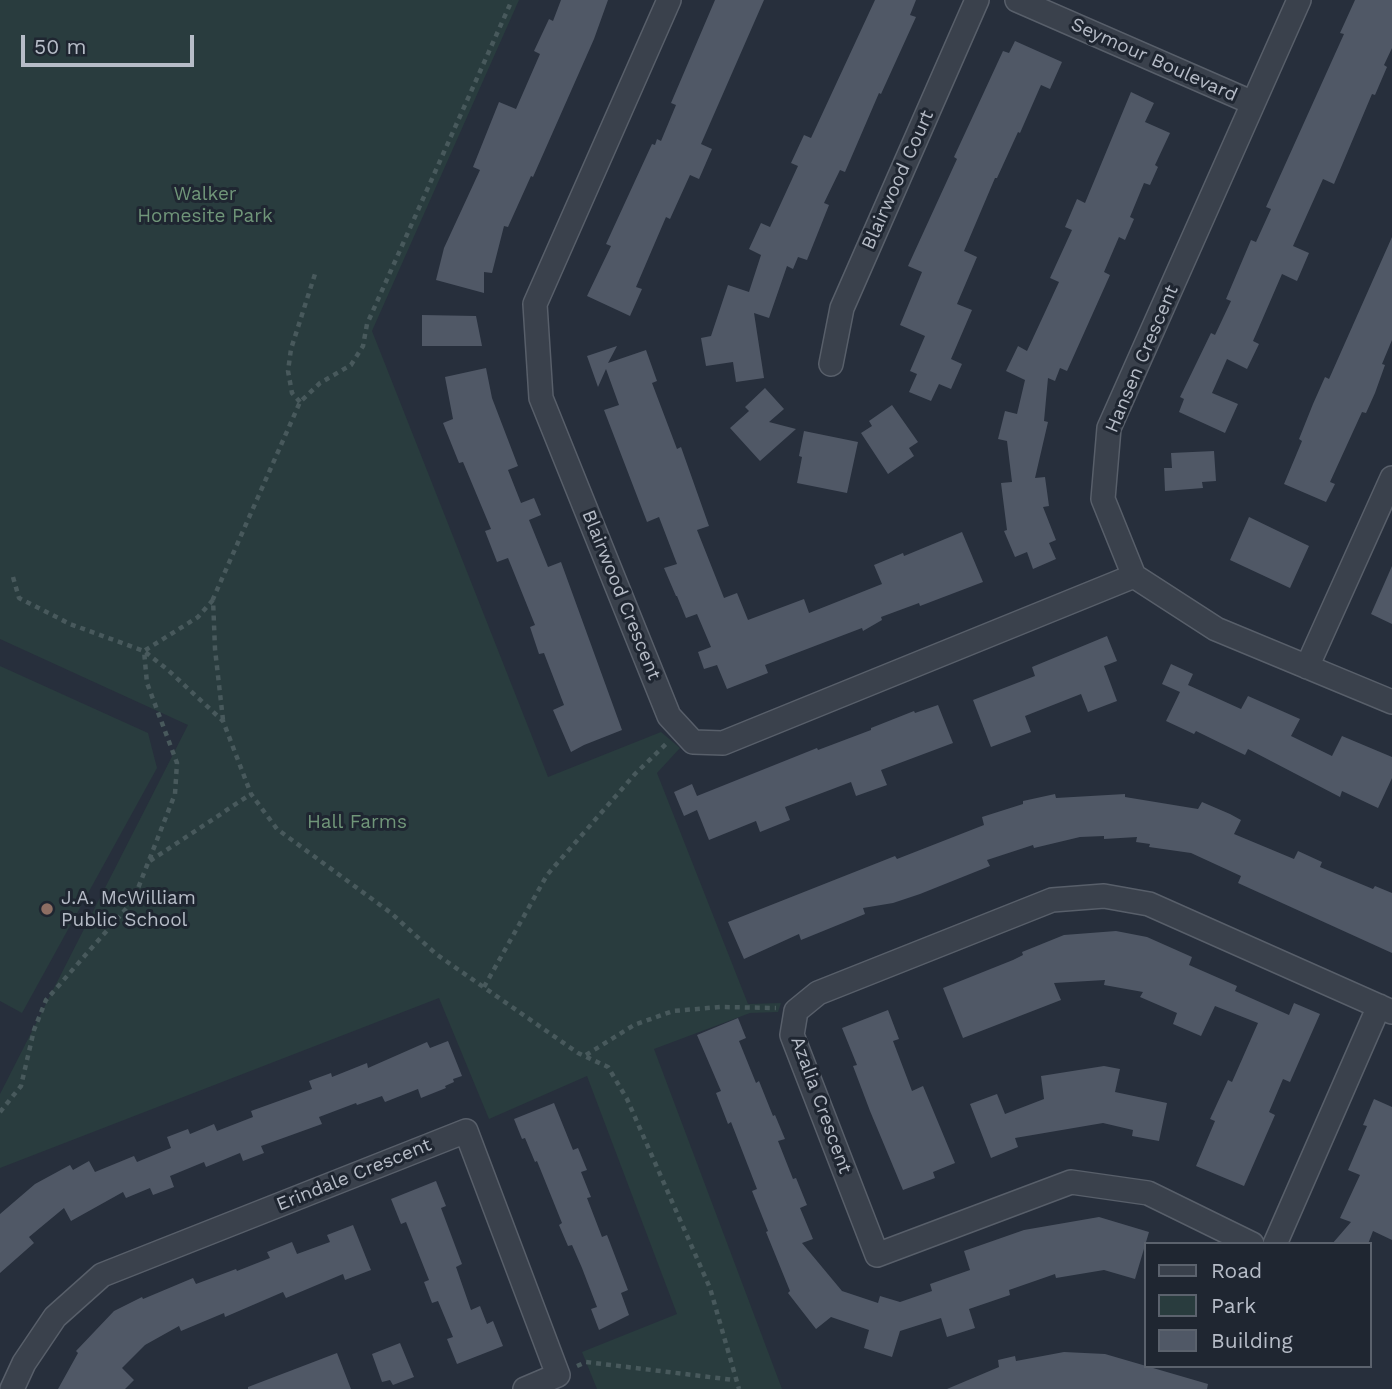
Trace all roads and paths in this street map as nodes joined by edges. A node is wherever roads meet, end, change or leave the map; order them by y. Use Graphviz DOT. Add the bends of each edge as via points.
graph roads {
  1 [pos="512,0"];
  2 [pos="669,0"];
  3 [pos="978,0"];
  4 [pos="1017,0"];
  5 [pos="1299,0"];
  6 [pos="1253,103"];
  7 [pos="315,274"];
  8 [pos="831,364"];
  9 [pos="300,402"];
  10 [pos="1392,478"];
  11 [pos="1134,576"];
  12 [pos="13,577"];
  13 [pos="213,599"];
  14 [pos="144,650"];
  15 [pos="1307,667"];
  16 [pos="1392,702"];
  17 [pos="223,721"];
  18 [pos="670,740"];
  19 [pos="251,794"];
  20 [pos="149,862"];
  21 [pos="484,987"];
  22 [pos="779,1008"];
  23 [pos="1385,1009"];
  24 [pos="585,1056"];
  25 [pos="0,1112"];
  26 [pos="1248,1242"];
  27 [pos="1276,1242"];
  28 [pos="586,1362"];
  29 [pos="735,1380"];
  30 [pos="12,1389"];
  31 [pos="525,1389"];
  32 [pos="739,1389"];
  1 -- 9 [label="path" via="367,324 363,346 351,365 320,383"];
  2 -- 11 [label="street, Blairwood Crescent" via="535,304 541,398 669,716 693,741 723,743"];
  3 -- 8 [label="street, Blairwood Court" via="842,308"];
  4 -- 6 [label="street, Seymour Boulevard"];
  5 -- 6 [label="street, Hansen Crescent"];
  6 -- 11 [label="street, Hansen Crescent" via="1109,428 1103,499"];
  7 -- 9 [label="path" via="288,371 292,393"];
  9 -- 13 [label="path"];
  10 -- 15 [label="street"];
  11 -- 15 [label="street" via="1216,629"];
  12 -- 14 [label="path" via="19,598 71,624"];
  13 -- 14 [label="path" via="198,617"];
  13 -- 17 [label="path"];
  14 -- 17 [label="path"];
  14 -- 20 [label="path" via="147,683 177,763 175,794"];
  15 -- 16 [label="street"];
  17 -- 19 [label="path"];
  18 -- 21 [label="path" via="547,875"];
  19 -- 20 [label="path"];
  19 -- 21 [label="path" via="277,829"];
  20 -- 25 [label="path" via="133,901 46,1000 20,1086"];
  21 -- 24 [label="path"];
  22 -- 24 [label="path" via="673,1011 634,1025"];
  23 -- 26 [label="street, Azalia Crescent" via="1150,904 1104,896 1052,900 818,993 796,1011 792,1035 877,1255 1071,1182 1148,1193"];
  23 -- 27 [label="street, Azalia Crescent"];
  24 -- 29 [label="path" via="608,1067 627,1099 710,1288"];
  28 -- 29 [label="path"];
  29 -- 32 [label="path"];
  30 -- 31 [label="street, Erindale Crescent" via="55,1317 102,1275 466,1131 558,1375"];
}
